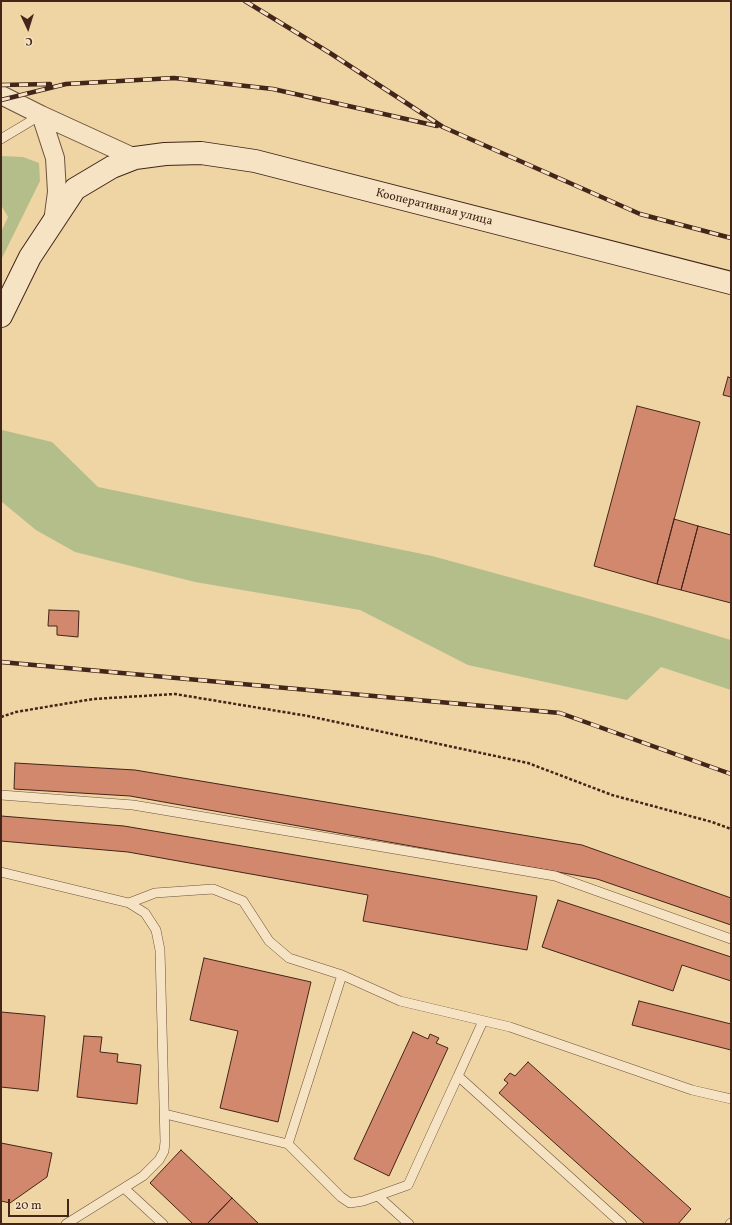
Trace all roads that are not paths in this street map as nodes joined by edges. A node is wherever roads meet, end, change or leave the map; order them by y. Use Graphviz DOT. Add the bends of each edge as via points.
graph roads {
  1 [pos="1,95"];
  2 [pos="42,115"];
  3 [pos="1,139"];
  4 [pos="135,158"];
  5 [pos="53,224"];
  6 [pos="731,283"];
  7 [pos="1,316"];
  8 [pos="1,795"];
  9 [pos="1,872"];
  10 [pos="129,903"];
  11 [pos="731,939"];
  12 [pos="342,975"];
  13 [pos="483,1021"];
  14 [pos="458,1076"];
  15 [pos="731,1099"];
  16 [pos="165,1114"];
  17 [pos="288,1144"];
  18 [pos="124,1188"];
  19 [pos="378,1196"];
  20 [pos="66,1224"];
  21 [pos="163,1224"];
  22 [pos="409,1224"];
  23 [pos="622,1224"];
  1 -- 2 [label="street"];
  2 -- 3 [label="lane"];
  2 -- 4 [label="street"];
  2 -- 5 [label="street" via="55,158 57,192"];
  4 -- 5 [label="main road, Кооперативная улица" via="112,167 75,189"];
  4 -- 6 [label="main road, Кооперативная улица" via="201,153 254,161"];
  5 -- 7 [label="main road, Кооперативная улица" via="30,258"];
  8 -- 11 [label="lane" via="133,805 554,876"];
  9 -- 10 [label="lane"];
  10 -- 12 [label="lane" via="155,893 213,889 243,901 269,941 289,958"];
  10 -- 16 [label="lane" via="145,913 156,930 160,950"];
  12 -- 13 [label="lane" via="400,1002"];
  12 -- 17 [label="lane"];
  13 -- 14 [label="lane"];
  13 -- 15 [label="lane" via="510,1027 692,1090"];
  14 -- 19 [label="lane" via="408,1185"];
  14 -- 23 [label="lane"];
  16 -- 17 [label="lane"];
  16 -- 18 [label="lane" via="164,1151 143,1176"];
  17 -- 19 [label="lane" via="350,1203"];
  18 -- 20 [label="lane"];
  18 -- 21 [label="lane"];
  19 -- 22 [label="lane"];
}
